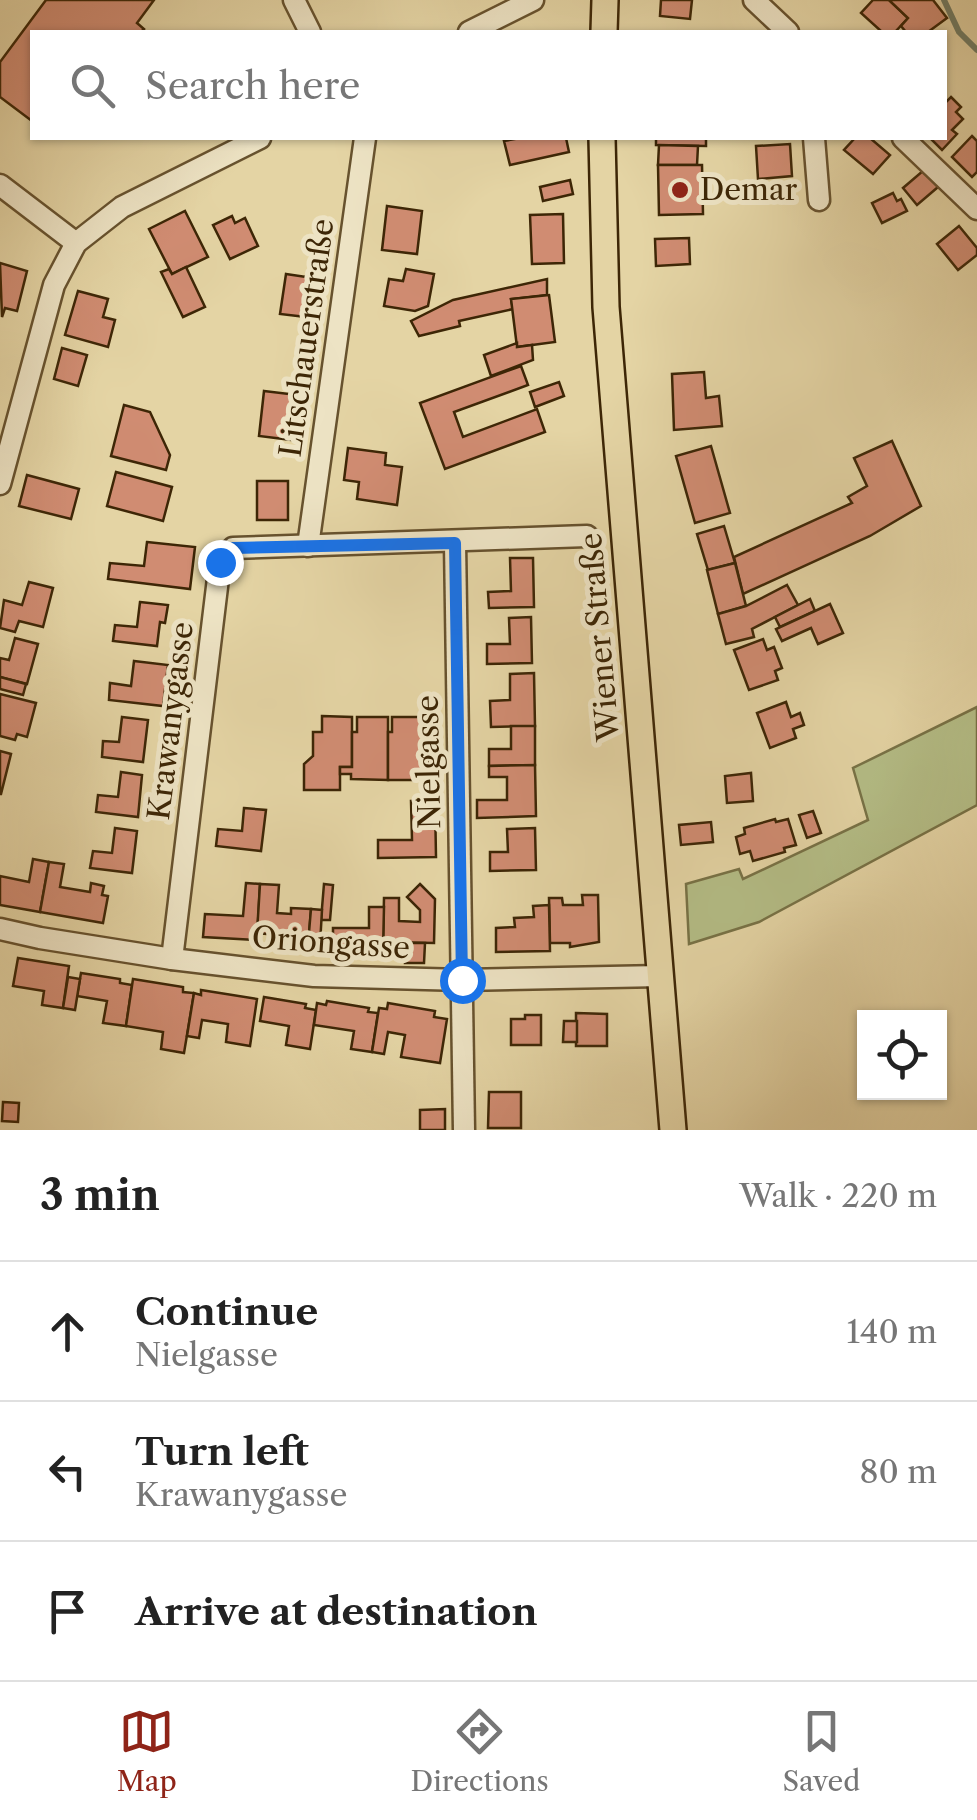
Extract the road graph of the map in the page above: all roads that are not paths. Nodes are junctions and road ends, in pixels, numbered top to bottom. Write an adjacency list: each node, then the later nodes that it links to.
1 (294, 0): 5 (street)
2 (533, 0): 6 (street)
3 (604, 0): 7 (main road)
4 (754, 0): 8 (street)
5 (309, 30)
6 (473, 30)
7 (604, 30)
8 (786, 30)
9 (256, 140): 17 (street)
10 (365, 140): 22 (street, Litschauerstraße)
11 (602, 140): 25 (main road, Wiener Straße)
12 (814, 140): 15 (street)
13 (904, 140): 16 (street)
14 (0, 185): 17 (street)
15 (819, 200)
16 (977, 209)
17 (76, 243): 18 (street)
18 (6, 436): 19 (street)
19 (0, 484)
20 (587, 536): 21 (street, Krawanygasse)
21 (455, 543): 22 (street, Krawanygasse); 26 (street, Nielgasse)
22 (308, 546): 24 (street, Krawanygasse)
23 (0, 929): 24 (street, Oriongasse)
24 (172, 959): 26 (street, Oriongasse)
25 (661, 976): 26 (street, Oriongasse); 28 (main road, Wiener Straße)
26 (462, 980): 27 (street, Nielgasse)
27 (464, 1130)
28 (673, 1130)

